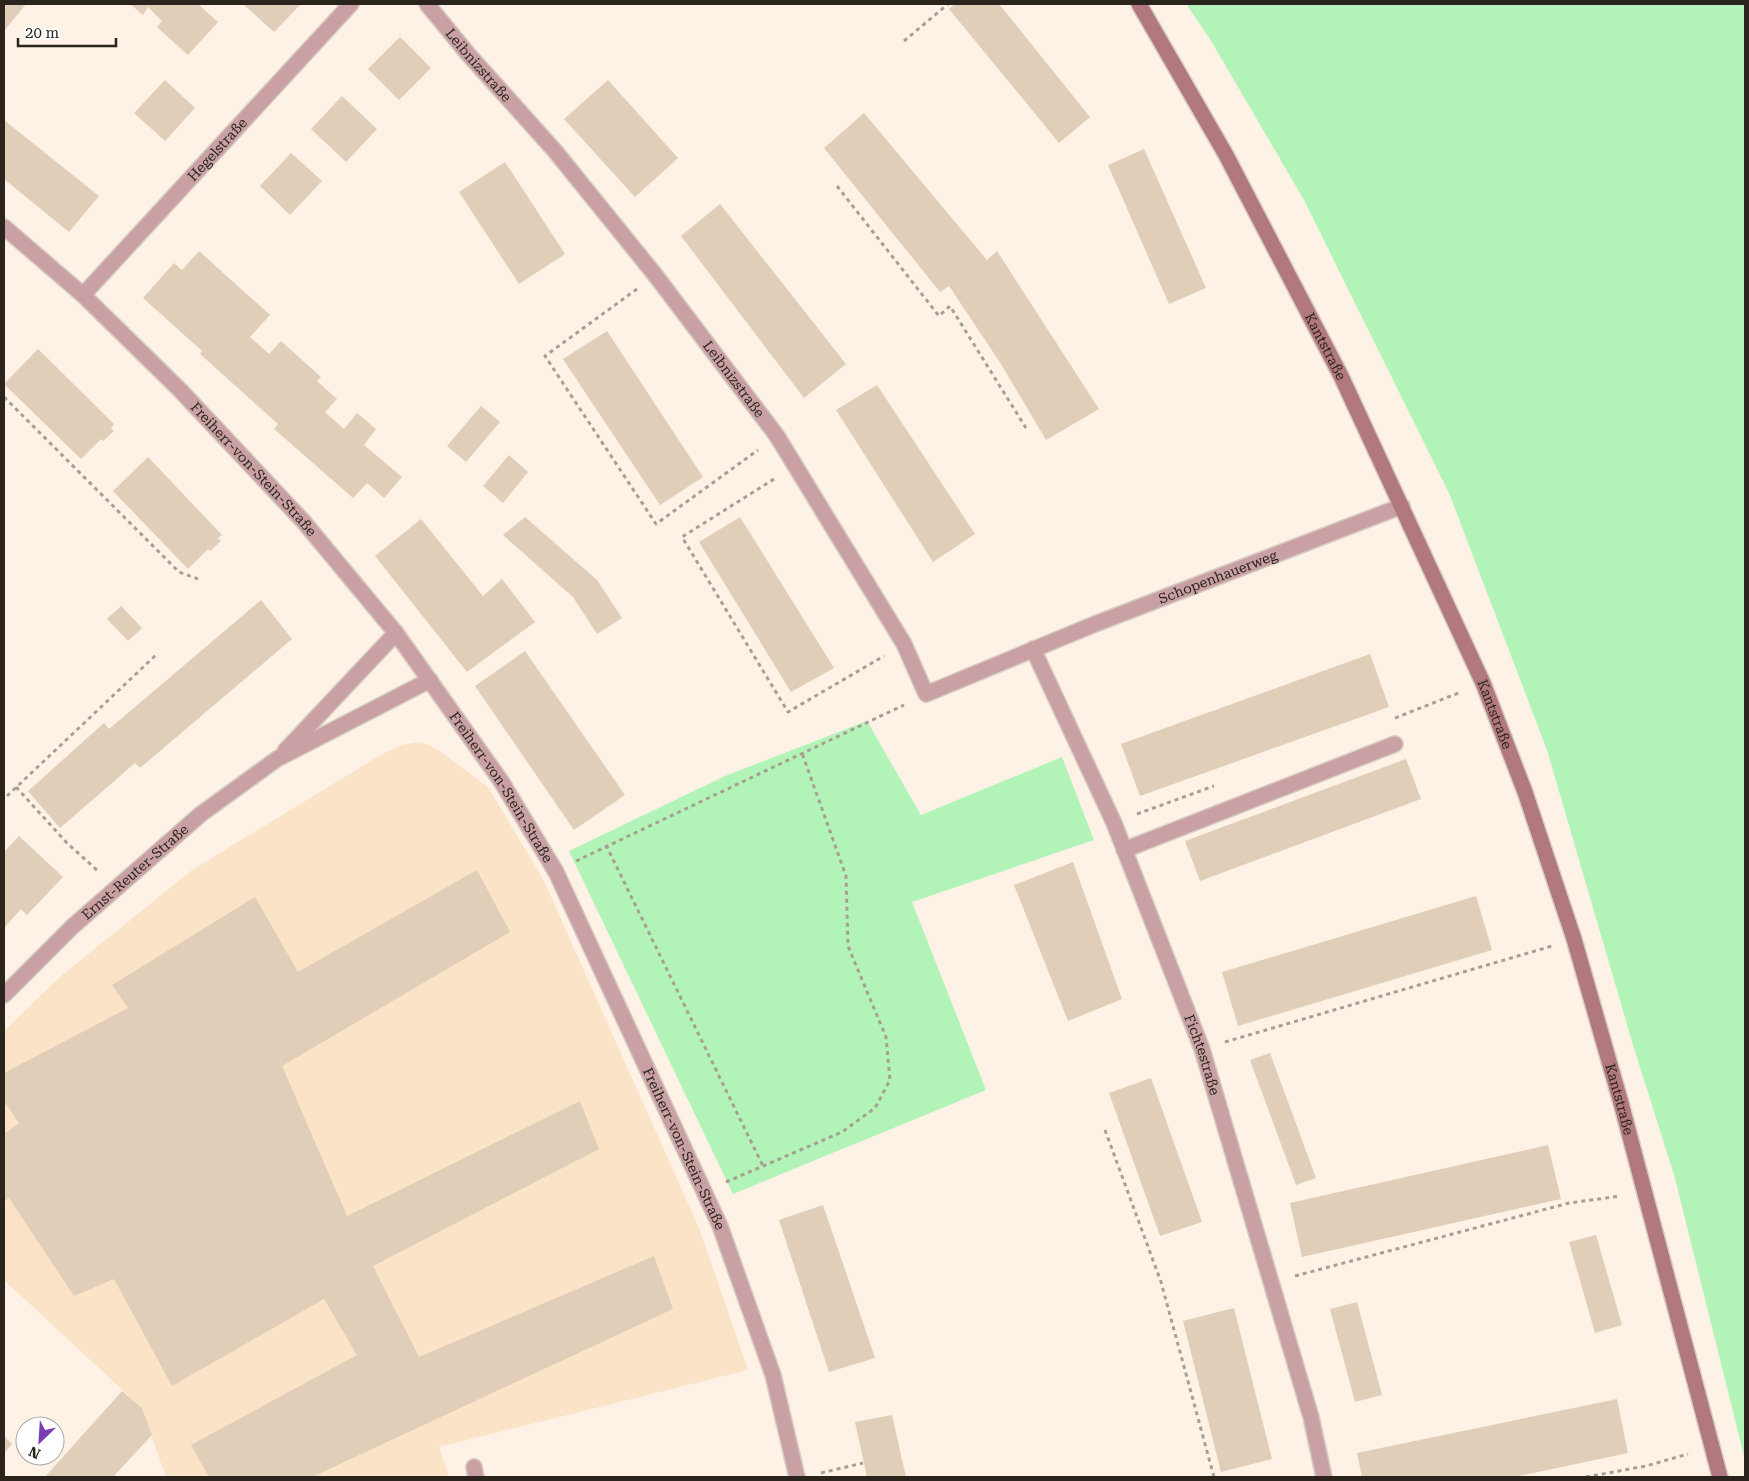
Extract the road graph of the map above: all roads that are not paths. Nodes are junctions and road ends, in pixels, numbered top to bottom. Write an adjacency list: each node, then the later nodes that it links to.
1 (351, 4): 5 (street, Hegelstraße)
2 (427, 4): 8 (street, Leibnizstraße)
3 (1139, 4): 6 (main road, Kantstraße)
4 (4, 226): 5 (street, Freiherr-von-Stein-Straße)
5 (83, 295): 7 (street, Freiherr-von-Stein-Straße)
6 (1402, 506): 8 (street, Schopenhauerweg); 16 (main road, Kantstraße)
7 (396, 633): 9 (street, Freiherr-von-Stein-Straße); 11 (street, Ernst-Reuter-Straße)
8 (1033, 649): 12 (street, Fichtestraße)
9 (430, 680): 11 (street, Ernst-Reuter-Straße); 14 (street, Freiherr-von-Stein-Straße)
10 (1395, 744): 12 (street)
11 (277, 759): 13 (street, Ernst-Reuter-Straße)
12 (1124, 850): 15 (street, Fichtestraße)
13 (4, 995)
14 (805, 1476)
15 (1324, 1477)
16 (1720, 1477)

